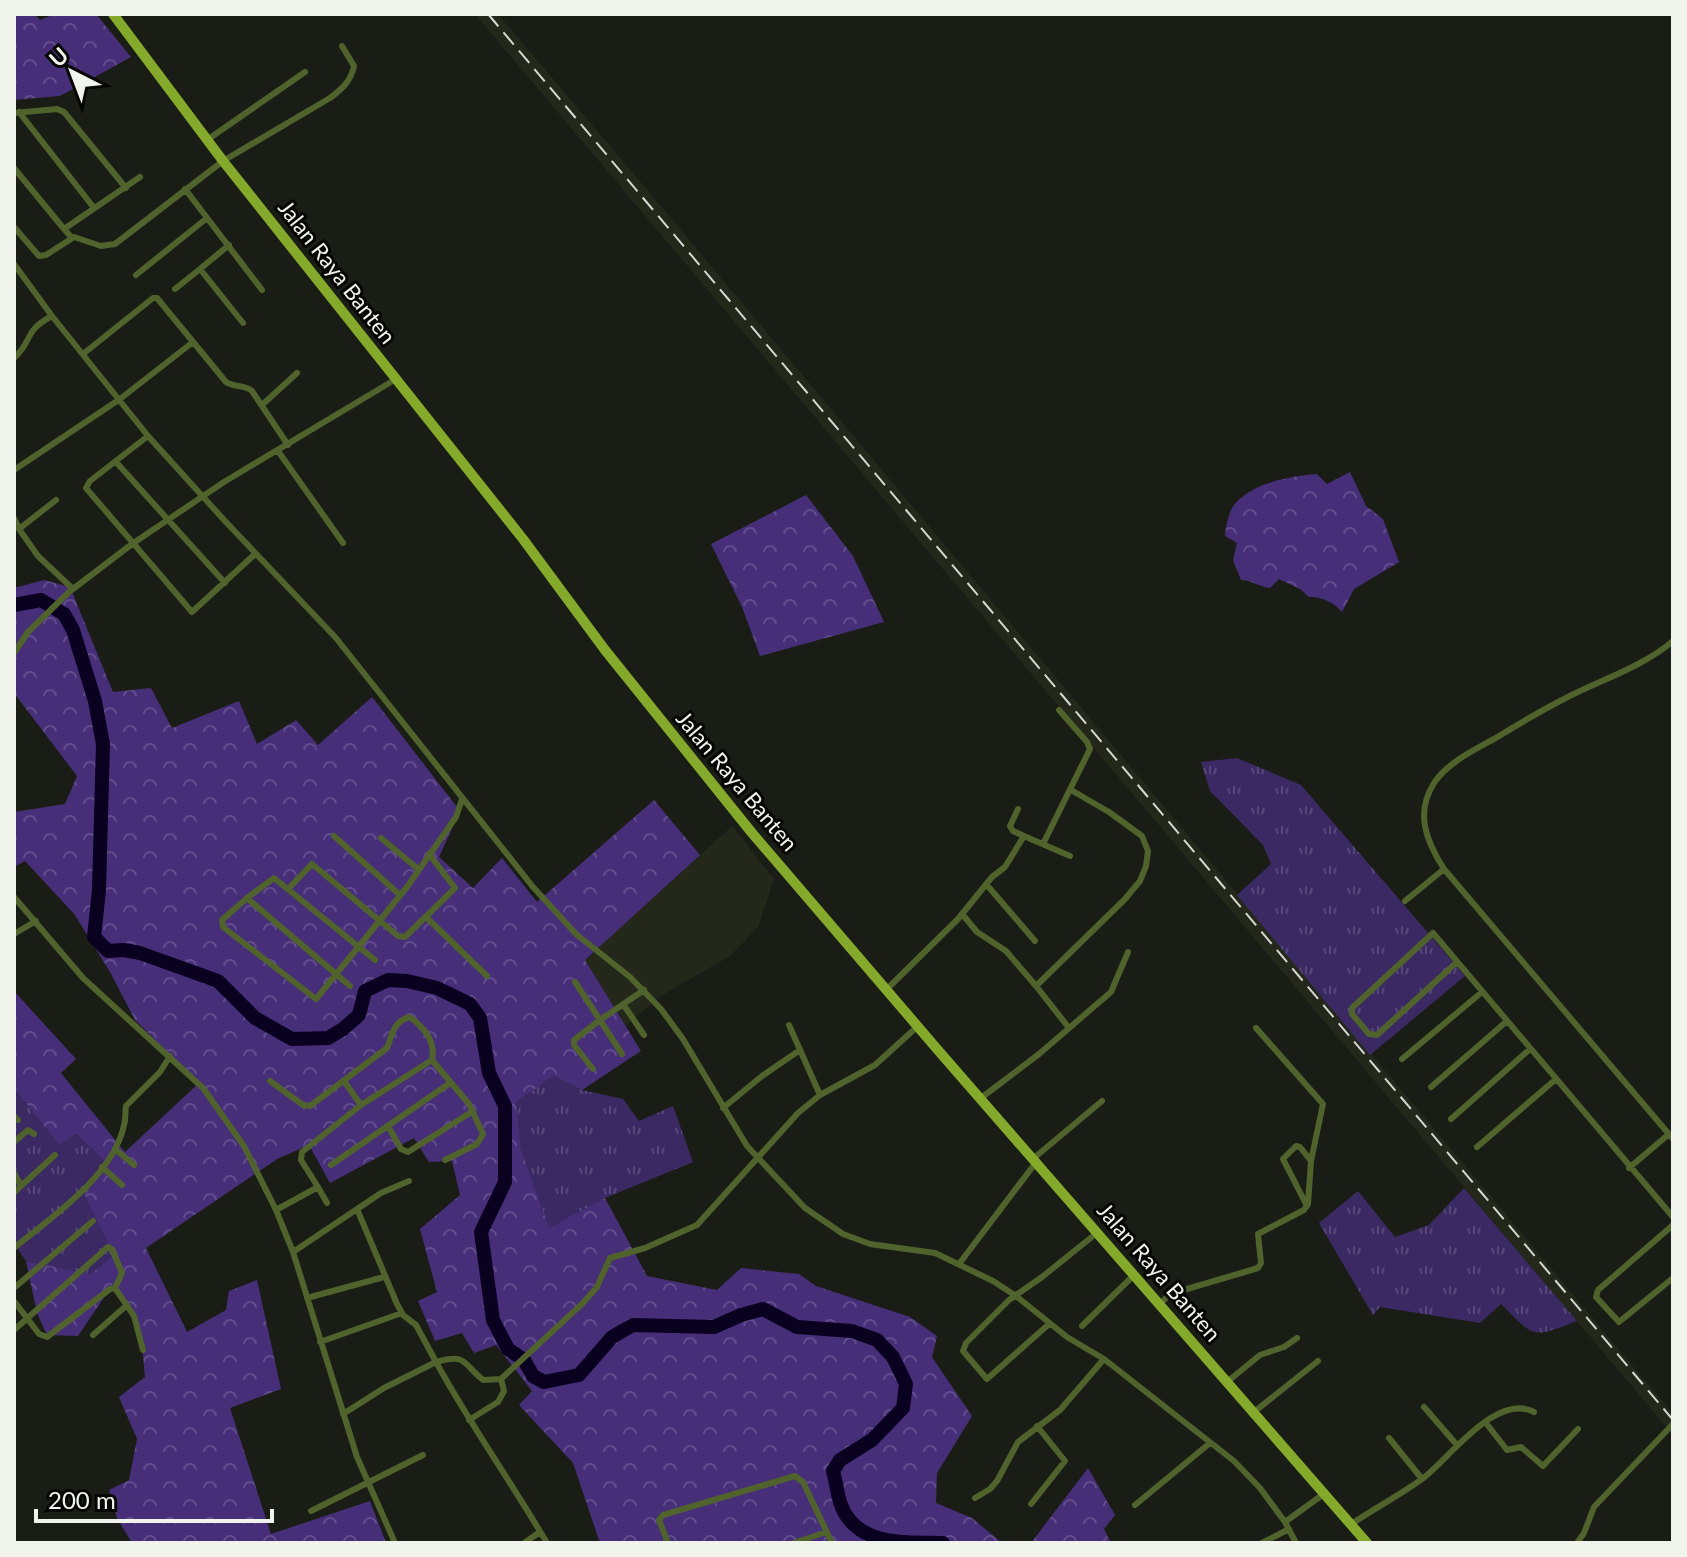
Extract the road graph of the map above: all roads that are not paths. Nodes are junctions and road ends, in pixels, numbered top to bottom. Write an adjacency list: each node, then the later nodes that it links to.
1 (113, 14): 5 (main road, Jalan Raya Banten)
2 (342, 46): 6 (street)
3 (305, 72): 5 (street)
4 (17, 112): 9 (street); 11 (street)
5 (207, 140): 6 (main road, Jalan Raya Banten)
6 (223, 161): 10 (street); 28 (main road, Jalan Raya Banten)
7 (14, 168): 14 (street)
8 (140, 177): 9 (street)
9 (126, 188): 11 (street)
10 (185, 189): 12 (street); 15 (street)
11 (94, 208): 14 (street)
12 (207, 218): 16 (street); 19 (street)
13 (14, 227): 15 (street)
14 (64, 229): 15 (street)
15 (72, 238)
16 (229, 245): 18 (street); 21 (street)
17 (14, 264): 22 (street)
18 (200, 269): 20 (street); 23 (street)
19 (136, 275)
20 (175, 289)
21 (262, 290)
22 (52, 316): 25 (street); 26 (street)
23 (243, 323)
24 (193, 342): 25 (street); 29 (street); 30 (street)
25 (83, 354): 29 (street)
26 (14, 358)
27 (297, 373): 30 (street)
28 (396, 379): 32 (street); 81 (main road, Jalan Raya Banten)
29 (120, 399): 31 (street); 35 (street)
30 (262, 405): 32 (street)
31 (148, 436): 34 (street); 36 (street)
32 (288, 445): 33 (street)
33 (278, 451): 36 (street); 41 (street)
34 (116, 462): 39 (street); 42 (street)
35 (14, 470)
36 (203, 496): 39 (street); 43 (street)
37 (56, 500): 40 (street)
38 (14, 518): 40 (street)
39 (168, 522): 42 (street); 44 (street)
40 (19, 529): 45 (street)
41 (343, 543)
42 (132, 544): 44 (street); 45 (street)
43 (255, 554): 44 (street); 50 (street)
44 (225, 583)
45 (71, 591): 47 (street)
46 (1673, 641): 59 (street)
47 (14, 653)
48 (1059, 710): 49 (street)
49 (1071, 790): 55 (street); 80 (street)
50 (462, 799): 56 (street); 82 (street)
51 (1018, 809): 53 (street)
52 (334, 836): 62 (street)
53 (1024, 836): 55 (street); 60 (street)
54 (381, 838): 58 (street)
55 (1043, 844): 57 (street)
56 (429, 854): 58 (street); 67 (street)
57 (1070, 856)
58 (418, 869): 62 (street)
59 (1444, 869): 65 (street); 113 (street)
60 (986, 884): 66 (street); 71 (street)
61 (289, 888): 64 (street); 68 (street); 72 (street)
62 (400, 895): 68 (street)
63 (14, 897): 69 (street)
64 (247, 898): 76 (street); 76 (street)
65 (1405, 901)
66 (963, 915): 80 (street); 81 (street)
67 (426, 917): 68 (street); 77 (street)
68 (378, 919): 72 (street)
69 (36, 921): 70 (street); 95 (street)
70 (14, 934)
71 (1035, 941)
72 (358, 946): 74 (street); 76 (street)
73 (1128, 952): 89 (street)
74 (375, 960)
75 (1457, 962): 75 (street); 83 (street)
76 (336, 973): 79 (street)
77 (487, 976)
78 (575, 982): 85 (street)
79 (350, 986)
80 (1036, 986): 89 (street)
81 (887, 989): 88 (main road, Jalan Raya Banten)
82 (644, 990): 84 (street); 108 (street)
83 (1482, 992): 86 (street); 96 (street)
84 (623, 1004): 85 (street); 91 (street)
85 (600, 1020): 94 (street); 98 (street)
86 (1507, 1021): 92 (street); 103 (street)
87 (789, 1025): 93 (street)
88 (918, 1026): 104 (street); 105 (main road, Jalan Raya Banten)
89 (1069, 1028): 105 (street)
90 (1256, 1028): 121 (street)
91 (644, 1035)
92 (1530, 1049): 99 (street); 110 (street)
93 (800, 1050): 104 (street); 108 (street)
94 (622, 1054)
95 (170, 1056): 116 (street); 135 (street)
96 (1402, 1059)
97 (432, 1060): 101 (street); 102 (street); 107 (street)
98 (593, 1069)
99 (1556, 1079): 115 (street); 125 (street)
100 (270, 1081): 101 (street)
101 (344, 1081): 107 (street)
102 (450, 1083): 109 (street); 111 (street)
103 (1431, 1087)
104 (820, 1095): 118 (street)
105 (981, 1098): 120 (main road, Jalan Raya Banten)
106 (1102, 1101): 120 (street)
107 (361, 1105): 130 (street)
108 (723, 1108): 118 (street)
109 (473, 1111): 111 (street); 119 (street)
110 (1451, 1119)
111 (388, 1126): 123 (street)
112 (34, 1134): 114 (street)
113 (1671, 1137): 125 (street)
114 (14, 1142)
115 (1477, 1147)
116 (115, 1149): 122 (street); 124 (street)
117 (55, 1155): 129 (street)
118 (758, 1158): 142 (street); 165 (street)
119 (445, 1160)
120 (1036, 1160): 139 (main road, Jalan Raya Banten); 142 (street)
121 (1311, 1161): 133 (street); 133 (street)
122 (134, 1165)
123 (331, 1165)
124 (102, 1167): 128 (street); 140 (street)
125 (1629, 1168): 136 (street)
126 (14, 1173): 129 (street)
127 (409, 1181): 134 (street)
128 (122, 1185)
129 (21, 1186): 131 (street)
130 (318, 1187): 132 (street); 135 (street)
131 (14, 1193)
132 (327, 1203)
133 (1307, 1206): 151 (street)
134 (357, 1209): 141 (street); 144 (street)
135 (276, 1210): 141 (street)
136 (1673, 1217)
137 (93, 1221): 146 (street)
138 (1673, 1225): 145 (street)
139 (1098, 1232): 143 (main road, Jalan Raya Banten); 148 (street)
140 (14, 1248)
141 (293, 1252): 149 (street)
142 (959, 1264): 148 (street)
143 (1134, 1275): 151 (main road, Jalan Raya Banten); 156 (street)
144 (384, 1277): 149 (street); 153 (street)
145 (1673, 1278)
146 (14, 1288)
147 (115, 1288): 152 (street); 154 (street); 154 (street)
148 (1016, 1296): 155 (street); 155 (street)
149 (307, 1298): 160 (street)
150 (14, 1301): 154 (street)
151 (1160, 1304): 166 (main road, Jalan Raya Banten)
152 (127, 1305): 158 (street); 161 (street)
153 (402, 1313): 160 (street); 164 (street)
154 (26, 1319): 157 (street)
155 (1049, 1324): 162 (street)
156 (1082, 1326)
157 (14, 1330)
158 (93, 1335)
159 (1297, 1338): 166 (street)
160 (320, 1342): 170 (street)
161 (143, 1350)
162 (1104, 1359): 174 (street); 177 (street)
163 (1318, 1361): 168 (street)
164 (436, 1362): 165 (street); 170 (street); 171 (street)
165 (503, 1377): 171 (street)
166 (1227, 1382): 168 (main road, Jalan Raya Banten)
167 (1424, 1407): 178 (street)
168 (1254, 1412): 182 (main road, Jalan Raya Banten)
169 (1534, 1412): 172 (street)
170 (343, 1414): 181 (street)
171 (469, 1420): 190 (street)
172 (1486, 1423): 175 (street); 178 (street)
173 (1673, 1424): 201 (street)
174 (1037, 1426): 183 (street); 184 (street)
175 (1578, 1429)
176 (1389, 1438): 180 (street)
177 (1210, 1443): 185 (street); 187 (street)
178 (1457, 1445): 180 (street)
179 (423, 1455): 181 (street)
180 (1422, 1479): 188 (street)
181 (368, 1481): 186 (street); 192 (street)
182 (1325, 1493): 187 (street); 188 (main road, Jalan Raya Banten)
183 (975, 1498)
184 (1031, 1504)
185 (1135, 1505)
186 (311, 1511)
187 (1285, 1522): 189 (street)
188 (1353, 1523): 200 (main road, Jalan Raya Banten)
189 (1289, 1529): 198 (street); 199 (street)
190 (540, 1532): 193 (street); 194 (street)
191 (826, 1532): 195 (street); 196 (street); 197 (street)
192 (395, 1543)
193 (524, 1543)
194 (547, 1543)
195 (668, 1543)
196 (794, 1543)
197 (832, 1543)
198 (1262, 1543)
199 (1296, 1543)
200 (1367, 1543)
201 (1577, 1543)

